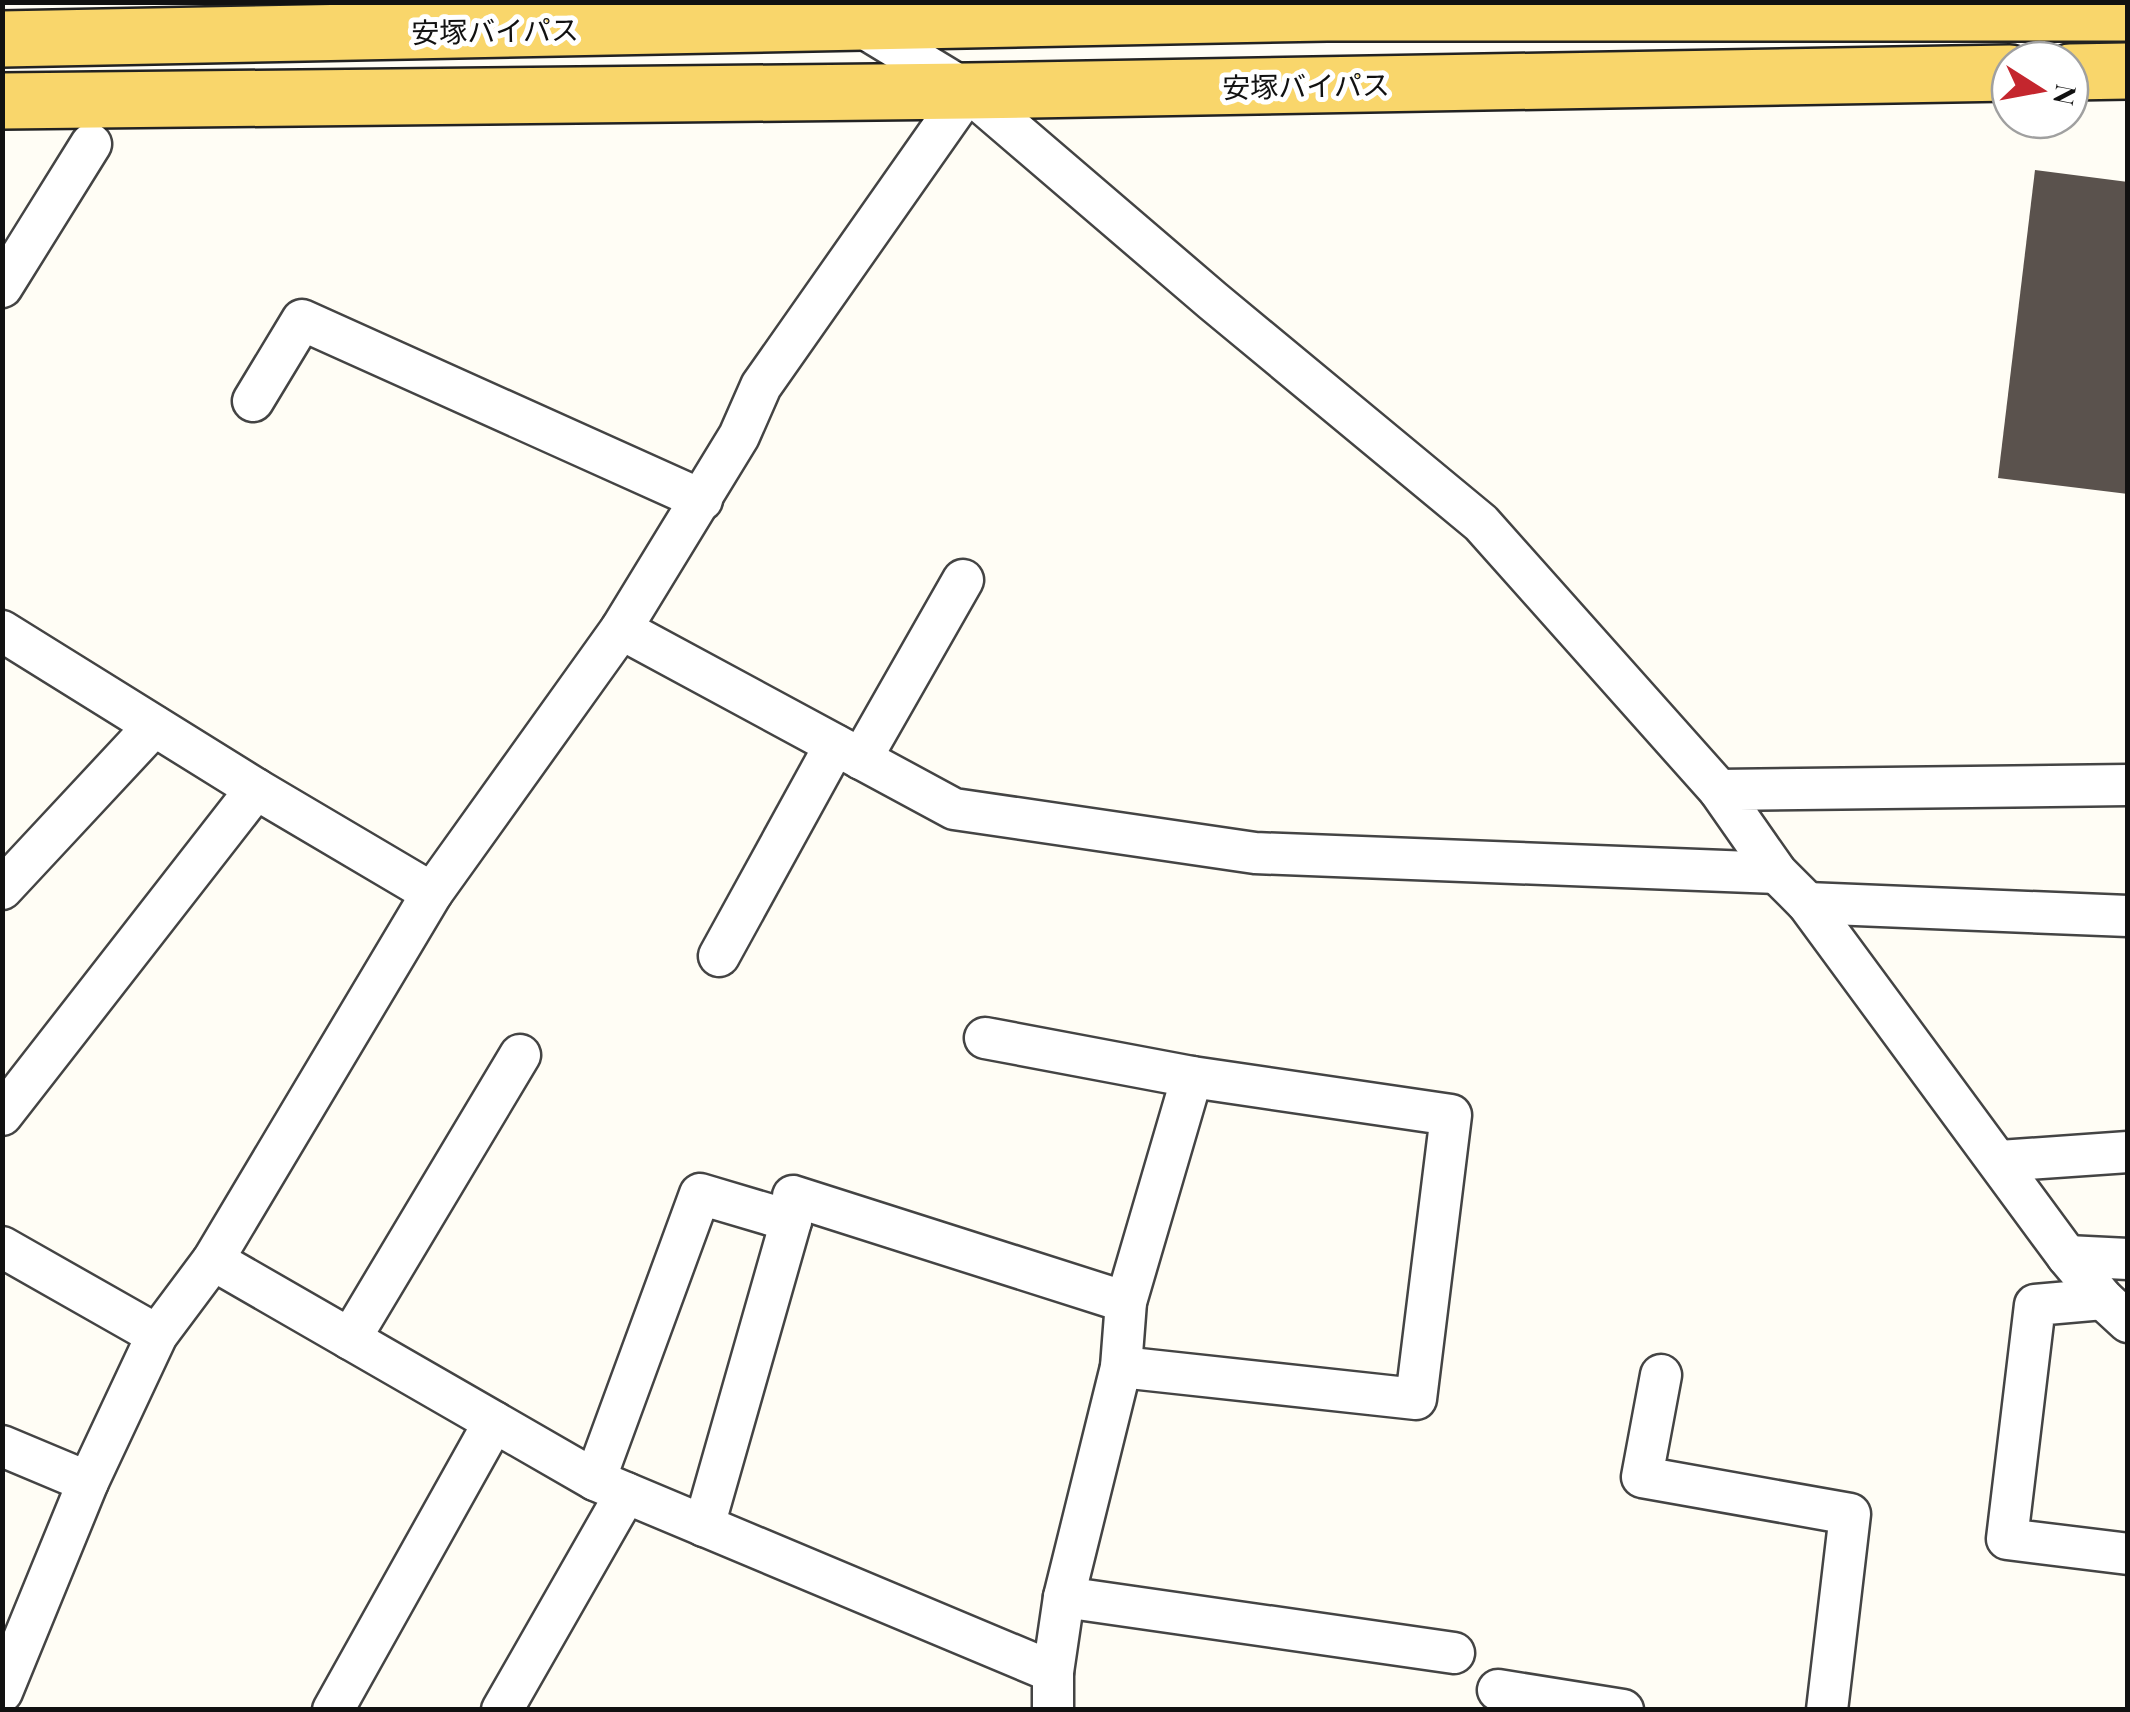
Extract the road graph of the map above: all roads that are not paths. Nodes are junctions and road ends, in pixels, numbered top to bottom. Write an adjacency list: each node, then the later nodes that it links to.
1 (846, 13): 2 (main road, 安塚バイパス); 3 (main road, 安塚バイパス); 7 (street)
2 (2128, 13)
3 (2, 39)
4 (2128, 70): 5 (main road)
5 (2090, 71)
6 (1990, 72): 7 (main road, 安塚バイパス)
7 (968, 90): 8 (main road, 安塚バイパス); 12 (street); 20 (street)
8 (2, 102)
9 (91, 144): 10 (street)
10 (2, 288)
11 (253, 401): 12 (street)
12 (702, 500): 14 (street)
13 (963, 580): 17 (street)
14 (621, 629): 17 (street); 23 (street)
15 (2, 631): 16 (street)
16 (154, 726): 19 (street); 22 (street)
17 (848, 752): 21 (street); 26 (street)
18 (2128, 784): 20 (street)
19 (256, 789): 23 (street); 30 (street)
20 (1719, 790): 21 (street)
21 (1776, 873): 24 (street)
22 (2, 888)
23 (432, 893): 37 (street)
24 (1807, 903): 25 (street); 32 (street)
25 (2128, 916)
26 (719, 956)
27 (985, 1038): 29 (street)
28 (520, 1055): 41 (street)
29 (1192, 1077): 38 (street); 42 (street)
30 (2, 1115)
31 (2128, 1152): 32 (street)
32 (2000, 1162): 35 (street)
33 (790, 1221): 38 (street); 47 (street); 48 (street)
34 (2, 1247): 40 (street)
35 (2067, 1256): 36 (street); 39 (street)
36 (2128, 1259)
37 (212, 1260): 40 (street); 41 (street)
38 (1126, 1302): 42 (street)
39 (2115, 1310): 49 (street)
40 (157, 1335): 46 (street)
41 (350, 1339): 44 (street)
42 (1121, 1367): 50 (street)
43 (1661, 1376): 58 (street)
44 (494, 1422): 47 (street); 55 (street)
45 (2, 1446): 46 (street)
46 (88, 1482): 54 (street)
47 (610, 1486): 48 (street); 56 (street)
48 (704, 1526): 53 (street)
49 (2128, 1554)
50 (1064, 1597): 51 (street); 53 (street)
51 (1454, 1654)
52 (1498, 1690): 57 (street)
53 (1053, 1691)
54 (2, 1692)
55 (332, 1710)
56 (502, 1710)
57 (1623, 1710)
58 (1827, 1710)

